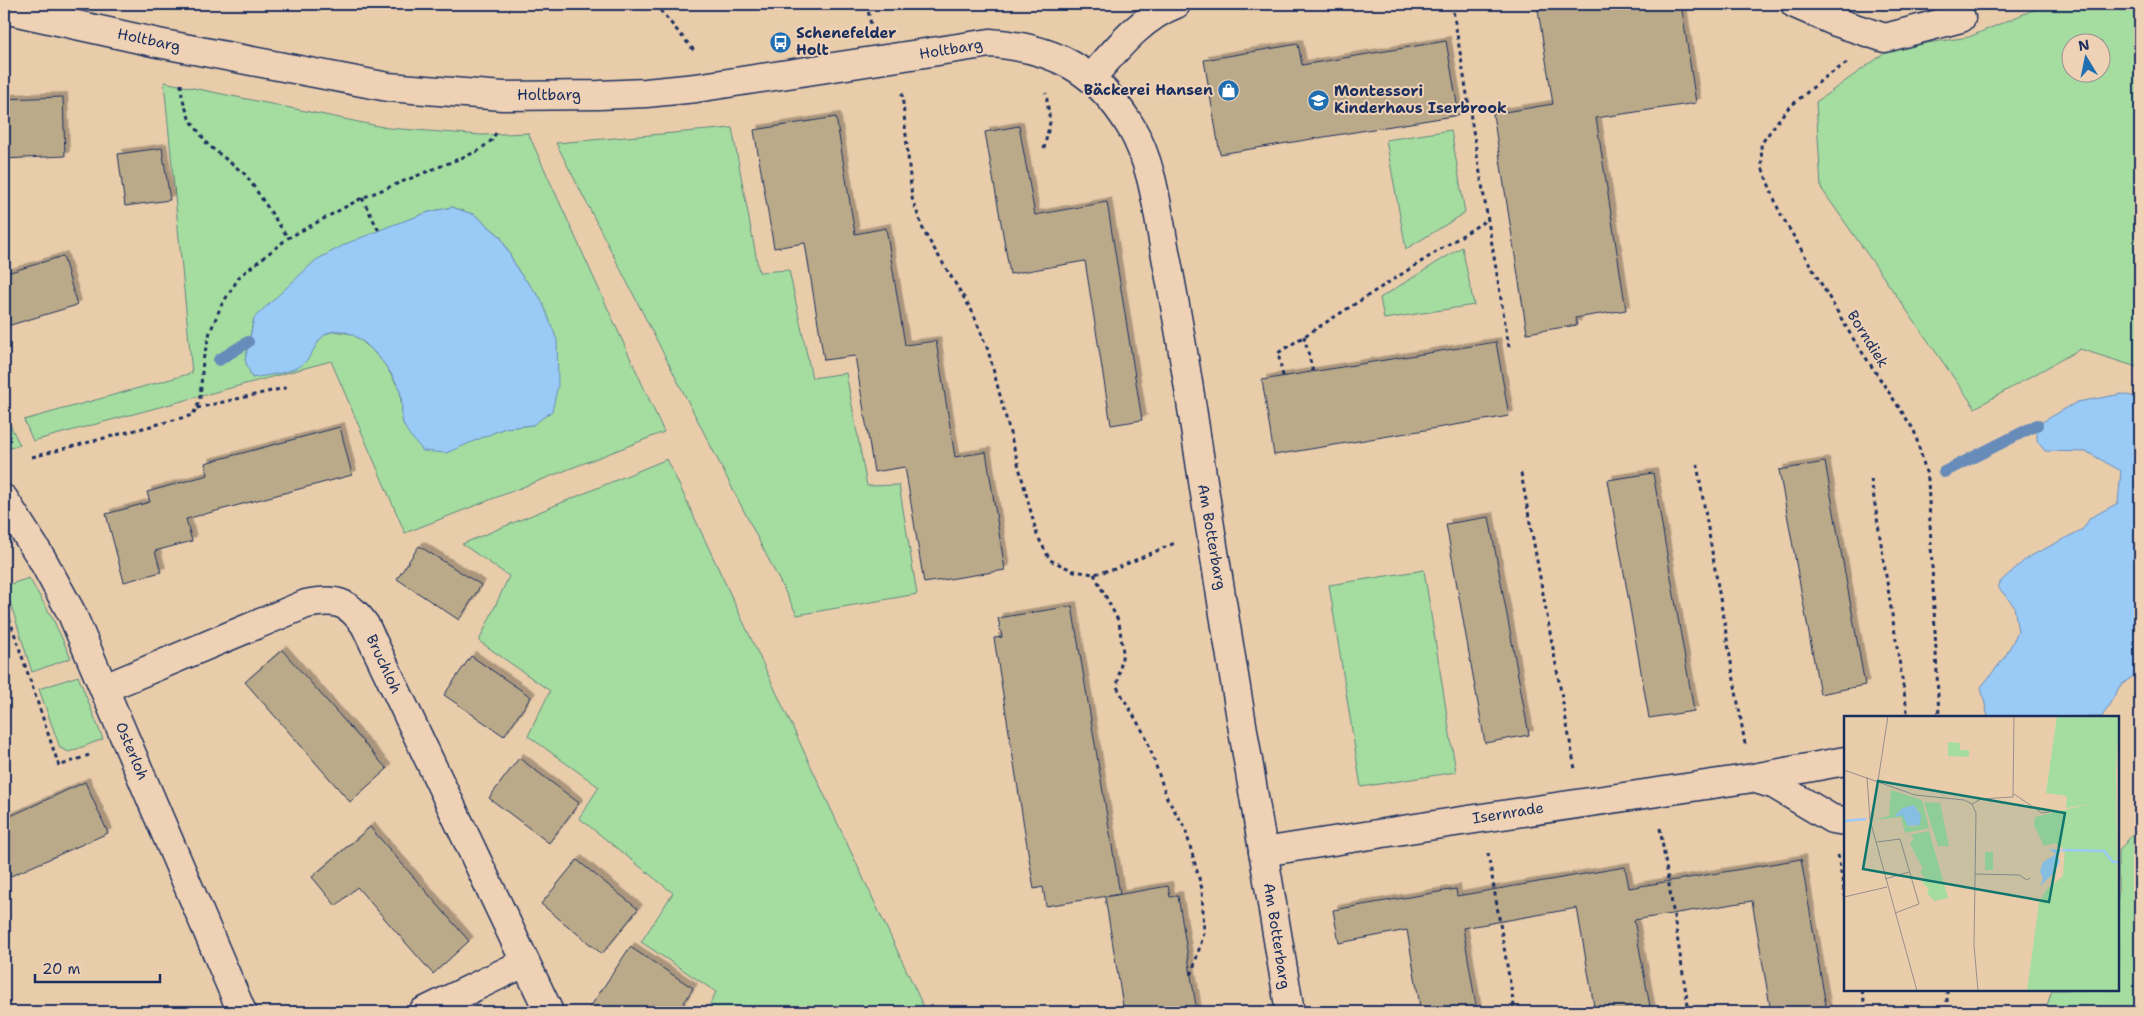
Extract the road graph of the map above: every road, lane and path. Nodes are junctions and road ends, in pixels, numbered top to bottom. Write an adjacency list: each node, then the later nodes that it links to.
1 (655, 4): 11 (path)
2 (867, 4): 8 (path)
3 (1176, 4): 14 (street)
4 (1452, 4): 18 (path)
5 (1795, 4): 9 (street)
6 (4, 9): 12 (street, Holtbarg)
7 (1961, 18): 9 (street)
8 (871, 26)
9 (1885, 38): 37 (path, Borndiek)
10 (1035, 49): 12 (street, Holtbarg); 14 (street, Holtbarg); 16 (path)
11 (698, 55)
12 (898, 58): 33 (path)
13 (181, 76): 20 (path)
14 (1091, 78): 47 (street, Am Botterbarg)
15 (501, 125): 17 (path)
16 (1044, 149)
17 (362, 198): 19 (path); 20 (path)
18 (1488, 219): 21 (path); 22 (path)
19 (379, 231)
20 (288, 238): 26 (path)
21 (1304, 336): 23 (path); 24 (path)
22 (1509, 347)
23 (1312, 372)
24 (1283, 376)
25 (290, 387): 26 (path)
26 (196, 408): 27 (path)
27 (32, 457)
28 (1697, 464): 38 (path)
29 (1521, 473): 41 (path)
30 (1871, 480): 36 (path)
31 (4, 499): 35 (street, Osterloh)
32 (1181, 541): 33 (path)
33 (1094, 574): 50 (path)
34 (4, 603): 39 (path)
35 (105, 688): 49 (street, Bruchloh); 53 (street, Osterloh)
36 (1903, 716)
37 (1939, 716)
38 (1745, 745)
39 (96, 753)
40 (1844, 761): 42 (street, Isernrade)
41 (1576, 772)
42 (1753, 778): 44 (street, Isernrade); 47 (street, Isernrade)
43 (1658, 819): 58 (path)
44 (1844, 820)
45 (1487, 847): 57 (path)
46 (1837, 850): 48 (path)
47 (1263, 852): 56 (street, Am Botterbarg)
48 (1844, 890)
49 (524, 963): 54 (street); 55 (street, Bruchloh)
50 (1191, 976)
51 (1862, 991): 59 (path)
52 (1947, 991): 60 (path)
53 (242, 1012)
54 (423, 1012)
55 (548, 1012)
56 (1290, 1012)
57 (1515, 1012)
58 (1689, 1012)
59 (1866, 1012)
60 (1947, 1012)

